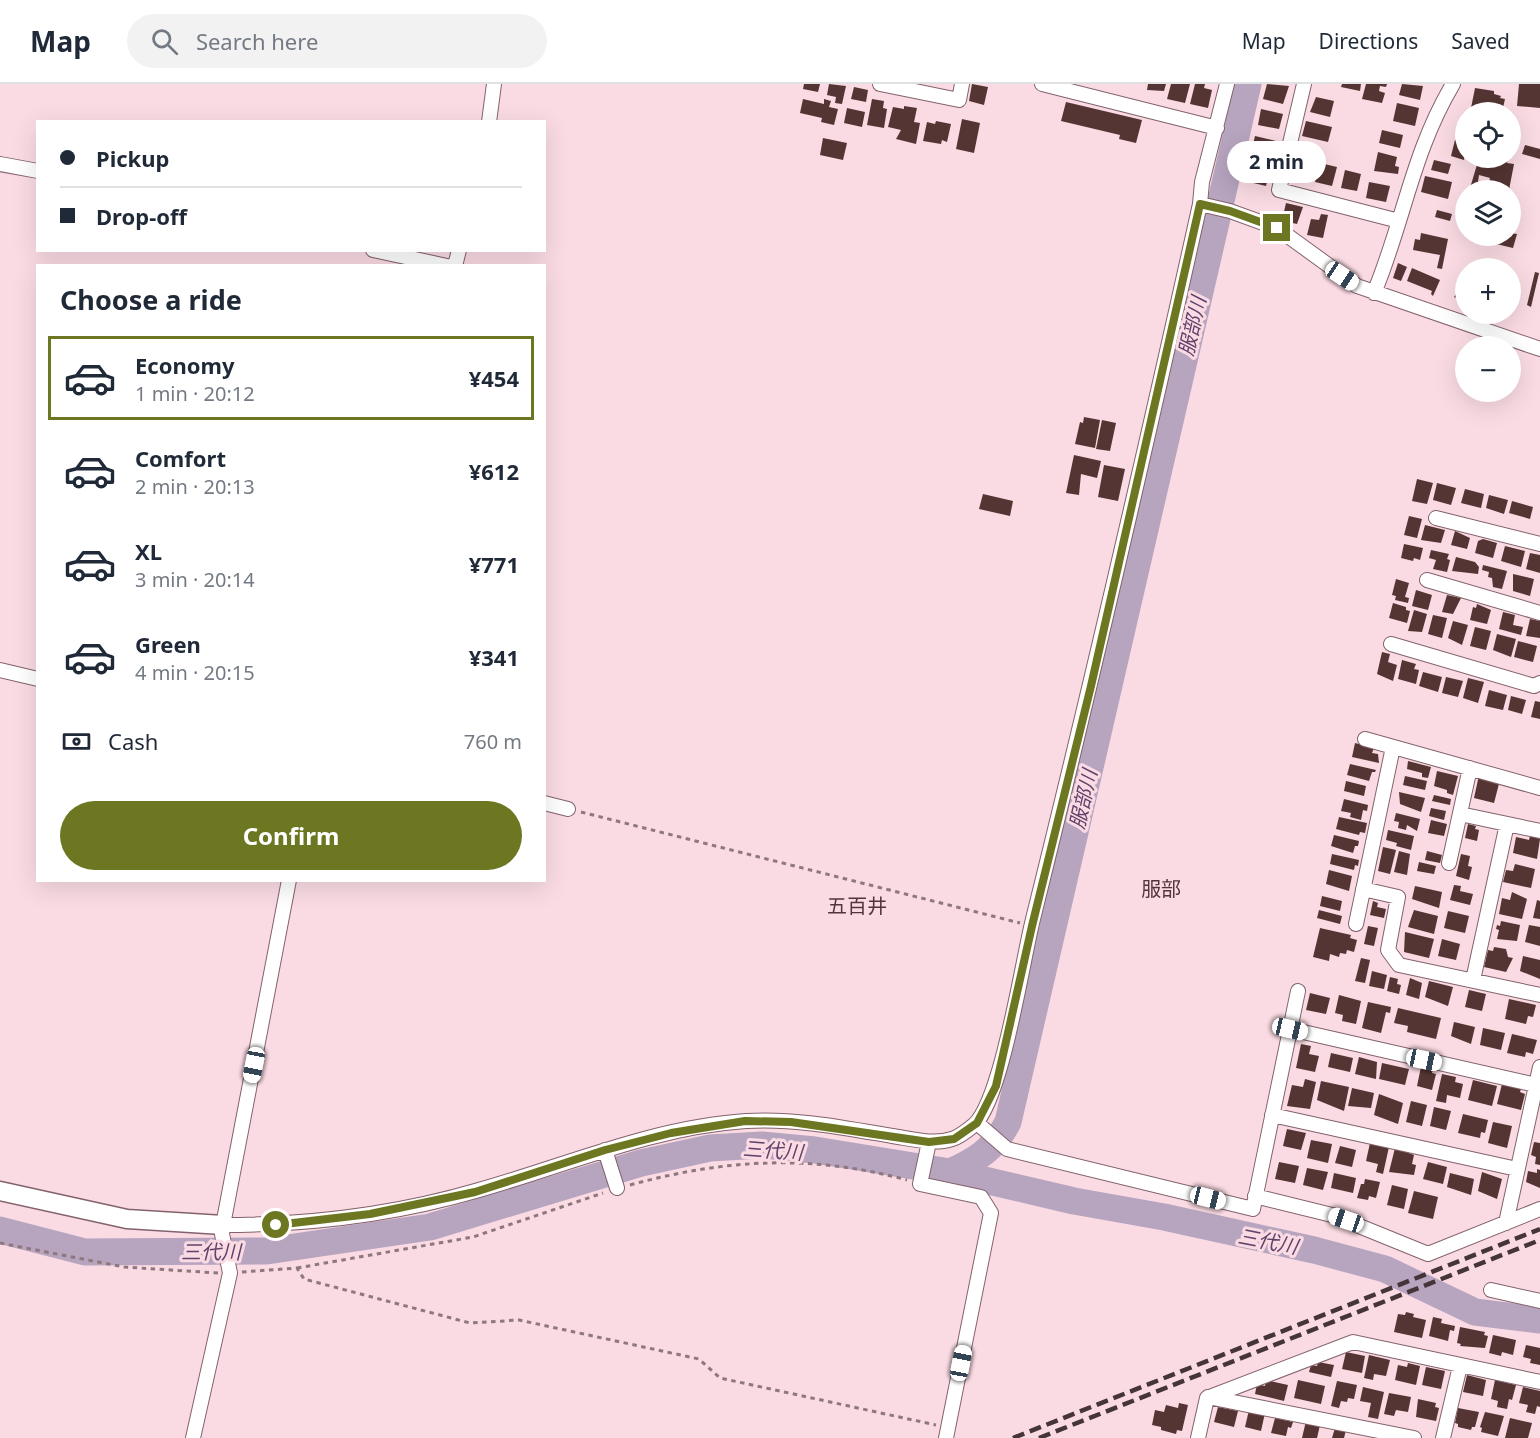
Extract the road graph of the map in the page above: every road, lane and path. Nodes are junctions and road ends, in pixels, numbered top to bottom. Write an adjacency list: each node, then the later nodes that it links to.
1 (494, 84): 10 (street)
2 (880, 84): 8 (street)
3 (962, 84): 8 (street)
4 (1042, 84): 9 (street)
5 (1227, 84): 11 (street)
6 (1304, 84): 15 (street)
7 (1453, 84): 15 (street)
8 (904, 86)
9 (1081, 89): 11 (street)
10 (489, 120)
11 (1217, 128): 14 (street)
12 (0, 164): 13 (street)
13 (36, 171)
14 (1200, 204): 18 (street); 41 (street)
15 (1399, 221): 18 (street)
16 (382, 252): 17 (street)
17 (438, 264)
18 (1374, 293): 19 (street)
19 (1540, 349)
20 (1436, 518): 21 (street)
21 (1540, 544)
22 (1427, 580): 23 (street)
23 (1540, 613)
24 (1391, 644): 27 (street)
25 (0, 670): 26 (street)
26 (36, 679)
27 (1540, 683)
28 (1365, 739): 29 (street)
29 (1393, 747): 30 (street); 39 (street)
30 (1470, 768): 31 (street); 34 (street)
31 (1540, 788)
32 (546, 804): 33 (street)
33 (568, 809): 41 (path)
34 (1460, 814): 35 (street); 37 (street)
35 (1507, 824): 36 (street); 42 (street)
36 (1540, 831)
37 (1449, 864)
38 (289, 882): 59 (street)
39 (1363, 889): 40 (street); 42 (street)
40 (1356, 924)
41 (1032, 926): 49 (street)
42 (1473, 980): 44 (street)
43 (1298, 991): 45 (street)
44 (1540, 995)
45 (1290, 1029): 47 (street); 48 (street)
46 (1540, 1067): 47 (street)
47 (1536, 1085): 52 (street)
48 (1272, 1115): 52 (street); 56 (street)
49 (980, 1126): 50 (street); 56 (street)
50 (928, 1144): 51 (street); 53 (street)
51 (605, 1152): 54 (street); 59 (street)
52 (1517, 1169): 58 (street)
53 (921, 1181): 54 (path); 68 (street)
54 (616, 1187): 61 (path)
55 (0, 1191): 59 (street)
56 (1255, 1196): 58 (street)
57 (1540, 1209): 58 (street)
58 (1506, 1222)
59 (223, 1230): 62 (street)
60 (0, 1243): 62 (path)
61 (297, 1268): 62 (path); 68 (path)
62 (229, 1270): 69 (street)
63 (1491, 1290): 64 (street)
64 (1540, 1301)
65 (1460, 1366): 66 (street); 67 (street); 72 (street)
66 (1540, 1383)
67 (1208, 1397): 70 (street); 71 (street)
68 (947, 1433)
69 (193, 1438)
70 (1198, 1438)
71 (1414, 1438)
72 (1443, 1438)

